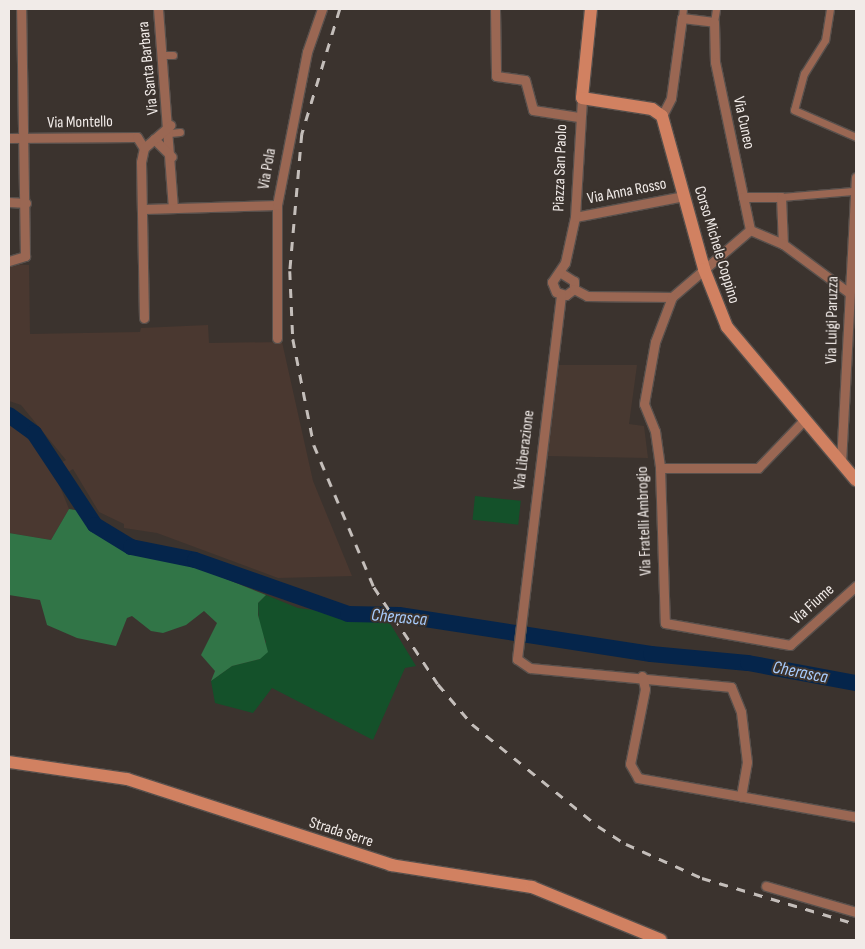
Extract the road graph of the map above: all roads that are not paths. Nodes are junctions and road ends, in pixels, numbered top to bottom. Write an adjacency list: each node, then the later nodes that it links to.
1 (22, 9): 18 (street)
2 (158, 9): 11 (street, Via Santa Barbara)
3 (322, 9): 29 (street, Via Pola)
4 (495, 9): 14 (street)
5 (591, 9): 12 (main road)
6 (716, 9): 9 (street, Via Cuneo)
7 (830, 9): 16 (street)
8 (682, 13): 9 (street); 13 (street)
9 (714, 22): 26 (street, Via Cuneo)
10 (173, 54): 11 (street)
11 (162, 55): 15 (street, Via Santa Barbara)
12 (582, 98): 13 (main road); 14 (street, Piazza San Paolo)
13 (662, 116): 24 (main road, Corso Michele Coppino)
14 (578, 118): 32 (street, Piazza San Paolo)
15 (173, 130): 19 (street, Via Santa Barbara); 21 (street, Via Santa Barbara)
16 (856, 137)
17 (9, 138): 18 (street, Via Montello)
18 (25, 138): 20 (street, Via Montello); 28 (street)
19 (154, 139): 20 (street, Via Santa Barbara); 21 (street, Via Santa Barbara)
20 (144, 148): 31 (street)
21 (172, 158): 30 (street, Via Santa Barbara)
22 (856, 177): 23 (street, Via Luigi Paruzza)
23 (853, 190): 25 (street); 34 (street, Via Luigi Paruzza)
24 (684, 196): 32 (street, Via Anna Rosso); 38 (main road, Corso Michele Coppino)
25 (781, 196): 26 (street); 36 (street)
26 (743, 197): 33 (street, Via Cuneo)
27 (9, 202): 28 (street)
28 (26, 203): 37 (street)
29 (277, 205): 30 (street); 47 (street, Via Pola)
30 (173, 207): 31 (street)
31 (144, 209): 46 (street)
32 (575, 217): 35 (street, Piazza San Paolo)
33 (750, 230): 36 (street); 38 (street)
34 (854, 232): 42 (street, Via Luigi Paruzza)
35 (571, 240): 39 (street, Piazza San Paolo); 40 (street, Piazza San Paolo)
36 (783, 244): 42 (street)
37 (9, 262)
38 (704, 269): 44 (street); 48 (main road, Corso Michele Coppino)
39 (561, 273): 40 (street); 43 (street, Piazza San Paolo)
40 (571, 275): 41 (street, Piazza San Paolo)
41 (577, 291): 43 (street); 44 (street)
42 (848, 292): 45 (street, Via Luigi Paruzza)
43 (561, 295): 54 (street, Via Liberazione)
44 (672, 297): 50 (street, Via Fratelli Ambrogio)
45 (852, 313): 49 (street, Via Luigi Paruzza)
46 (144, 318)
47 (277, 338)
48 (803, 421): 49 (main road, Corso Michele Coppino); 50 (street)
49 (841, 463): 51 (main road, Corso Michele Coppino)
50 (660, 468): 53 (street, Via Fratelli Ambrogio)
51 (856, 480)
52 (856, 586): 53 (street, Via Fiume)
53 (790, 645)
54 (642, 676): 56 (street); 56 (street)
55 (9, 762): 60 (main road, Strada Serre)
56 (741, 796): 57 (street)
57 (856, 817)
58 (766, 886): 59 (street)
59 (856, 912)
60 (661, 940)

